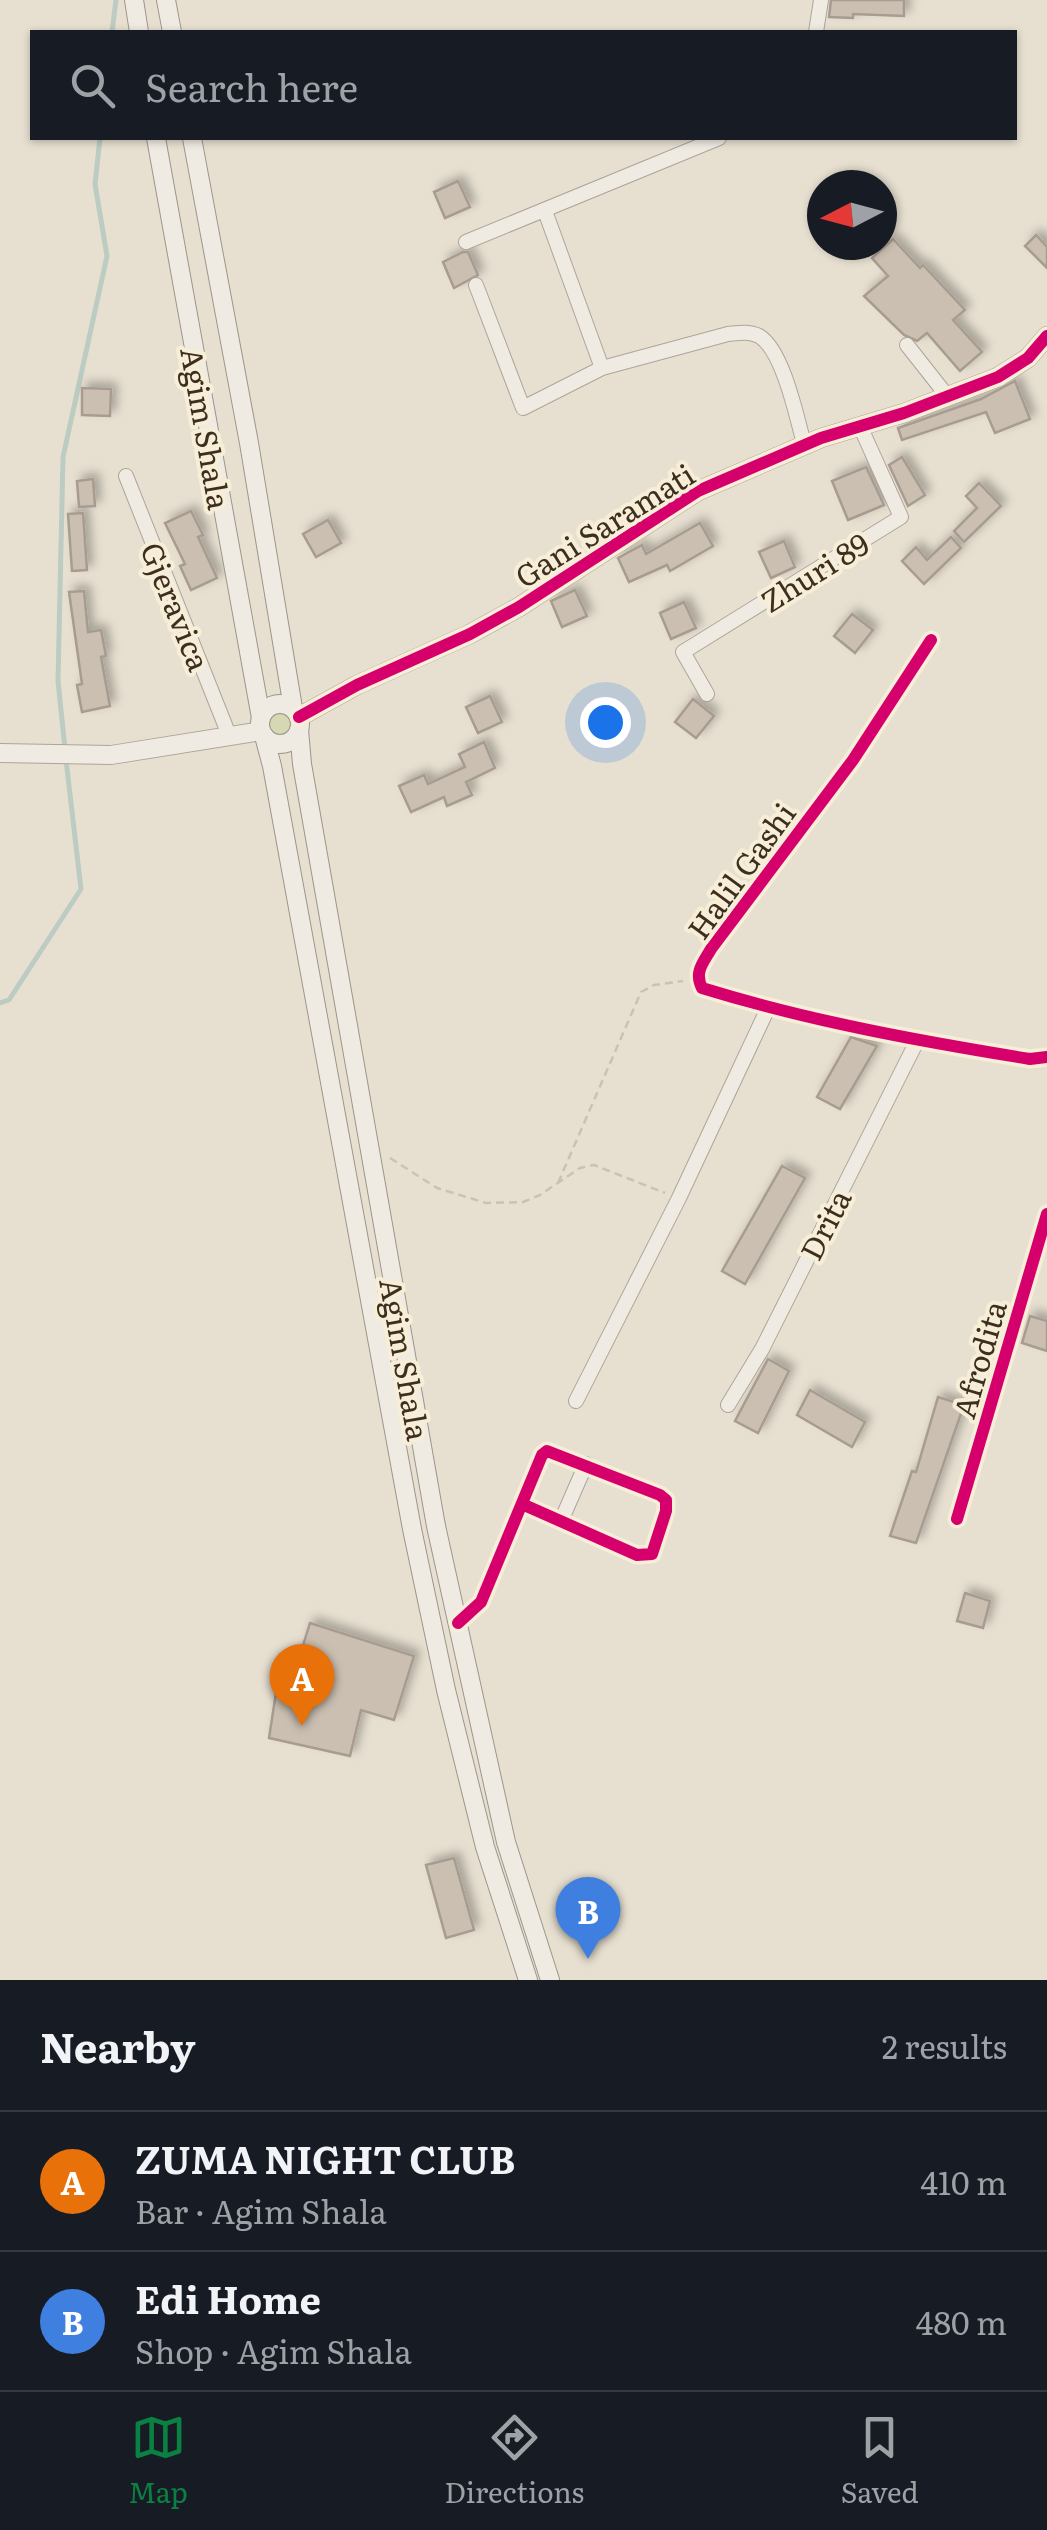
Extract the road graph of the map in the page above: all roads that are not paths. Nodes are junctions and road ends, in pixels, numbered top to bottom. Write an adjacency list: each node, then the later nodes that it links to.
1 (134, 0): 4 (main road)
2 (166, 0): 5 (main road)
3 (821, 0): 6 (street)
4 (139, 30)
5 (172, 30)
6 (816, 30)
7 (156, 140): 23 (main road, Agim Shala)
8 (192, 140): 22 (main road, Agim Shala)
9 (714, 140): 10 (street)
10 (545, 210): 11 (street); 15 (street)
11 (466, 242)
12 (476, 285): 15 (street)
13 (1047, 336): 16 (main road, Gani Saramati)
14 (907, 345): 16 (street)
15 (602, 368): 18 (street)
16 (948, 397): 17 (main road, Gani Saramati)
17 (860, 426): 18 (main road, Gani Saramati); 21 (street, Zhuri 89)
18 (804, 444): 22 (main road, Gani Saramati)
19 (126, 476): 24 (street, Gjeravica)
20 (930, 640): 26 (street, Halil Gashi)
21 (707, 694)
22 (297, 719): 23 (main road); 23 (main road); 36 (main road, Agim Shala)
23 (262, 728): 24 (main road); 37 (main road, Agim Shala)
24 (229, 736): 25 (main road)
25 (0, 753)
26 (768, 1008): 27 (street, Halil Gashi); 30 (street)
27 (917, 1041): 28 (street, Halil Gashi); 31 (street, Drita)
28 (1047, 1057)
29 (1047, 1214): 34 (street, Afrodita)
30 (576, 1400)
31 (728, 1405)
32 (586, 1464): 33 (street); 35 (street); 35 (street)
33 (522, 1504): 35 (street); 36 (street)
34 (958, 1519)
35 (561, 1521)
36 (458, 1623): 38 (main road, Agim Shala)
37 (528, 1980)
38 (550, 1980)

